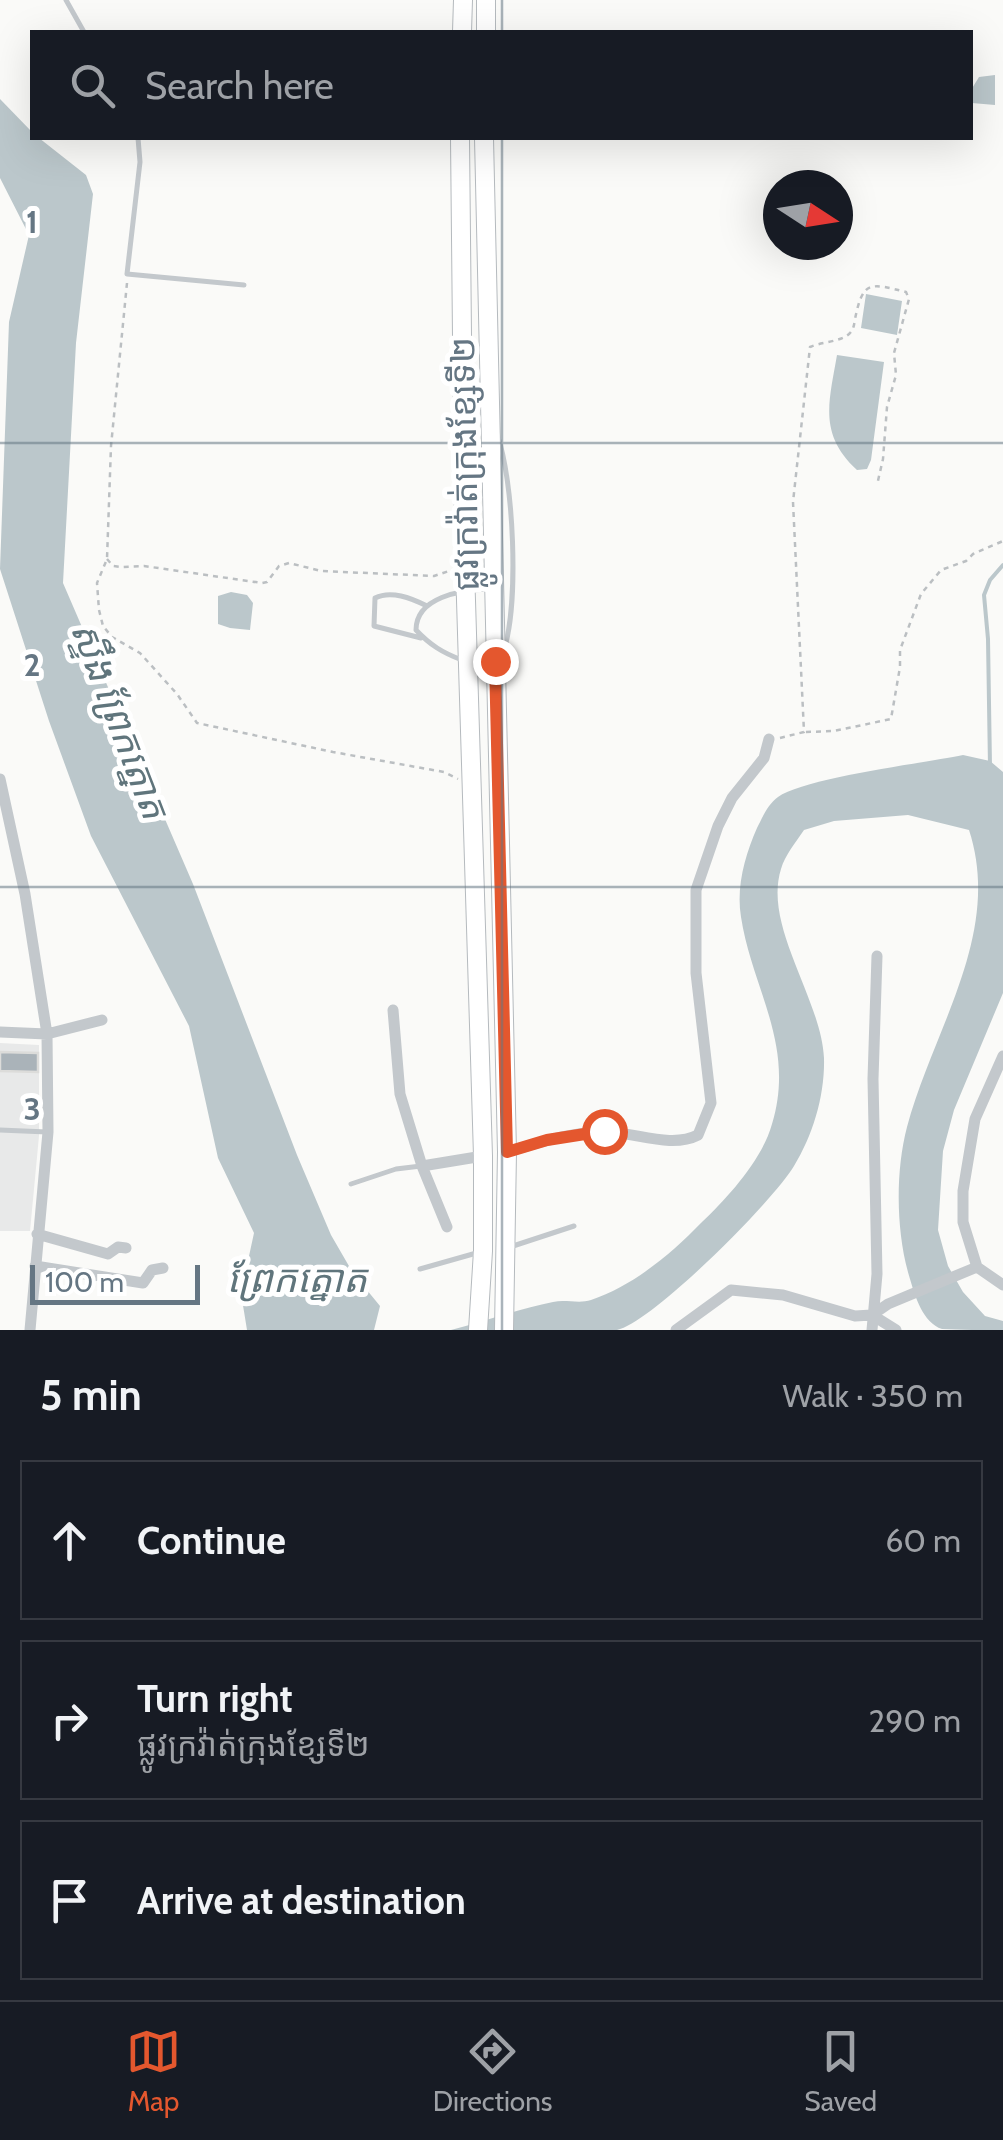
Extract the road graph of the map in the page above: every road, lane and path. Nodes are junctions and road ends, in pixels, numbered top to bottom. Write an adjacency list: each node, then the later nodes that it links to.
1 (66, 0): 4 (lane)
2 (463, 0): 5 (main road)
3 (486, 0): 6 (main road)
4 (83, 30)
5 (462, 30)
6 (486, 30)
7 (138, 140): 10 (lane)
8 (460, 140): 15 (main road, ផ្លូវក្រវ៉ាត់ក្រុងខ្សែទី២)
9 (484, 140): 12 (main road, ផ្លូវក្រវ៉ាត់ក្រុងខ្សែទី២)
10 (127, 274): 11 (lane); 17 (path)
11 (244, 285)
12 (488, 409): 14 (main road, ផ្លូវក្រវ៉ាត់ក្រុងខ្សែទី២); 24 (lane)
13 (877, 485): 25 (path)
14 (491, 534): 15 (main road); 19 (main road, ផ្លូវក្រវ៉ាត់ក្រុងខ្សែទី២)
15 (464, 535): 18 (main road, ផ្លូវក្រវ៉ាត់ក្រុងខ្សែទី២)
16 (1003, 541): 25 (path)
17 (107, 559): 18 (path); 28 (path)
18 (465, 566): 20 (main road, ផ្លូវក្រវ៉ាត់ក្រុងខ្សែទី២)
19 (492, 589): 20 (lane); 24 (main road, ផ្លូវក្រវ៉ាត់ក្រុងខ្សែទី២)
20 (466, 590): 21 (lane); 23 (main road, ផ្លូវក្រវ៉ាត់ក្រុងខ្សែទី២)
21 (427, 606): 22 (lane); 22 (lane)
22 (424, 639): 23 (lane)
23 (470, 663): 24 (lane); 28 (main road, ផ្លូវក្រវ៉ាត់ក្រុងខ្សែទី២)
24 (495, 669): 30 (main road, ផ្លូវក្រវ៉ាត់ក្រុងខ្សែទី២)
25 (804, 732): 26 (path)
26 (769, 739): 39 (street)
27 (0, 779): 35 (street)
28 (473, 786): 29 (main road, ផ្លូវក្រវ៉ាត់ក្រុងខ្សែទី២)
29 (477, 914): 30 (main road); 40 (main road, ផ្លូវក្រវ៉ាត់ក្រុងខ្សែទី២)
30 (500, 914): 39 (main road, ផ្លូវក្រវ៉ាត់ក្រុងខ្សែទី២)
31 (877, 956): 54 (street)
32 (393, 1010): 41 (street)
33 (102, 1020): 35 (street)
34 (0, 1032): 35 (street)
35 (47, 1034): 38 (street)
36 (1003, 1056): 52 (street)
37 (0, 1130): 38 (lane)
38 (48, 1132): 45 (street)
39 (507, 1152): 47 (main road, ផ្លូវក្រវ៉ាត់ក្រុងខ្សែទី២)
40 (483, 1156): 41 (street); 48 (main road, ផ្លូវក្រវ៉ាត់ក្រុងខ្សែទី២)
41 (422, 1166): 42 (lane); 44 (street)
42 (352, 1184)
43 (574, 1226): 47 (lane)
44 (446, 1227)
45 (37, 1234): 46 (street); 49 (street)
46 (126, 1248)
47 (507, 1248): 57 (main road, ផ្លូវក្រវ៉ាត់ក្រុងខ្សែទី២)
48 (484, 1251): 51 (lane); 56 (main road, ផ្លូវក្រវ៉ាត់ក្រុងខ្សែទី២)
49 (34, 1266): 50 (street); 55 (street)
50 (163, 1268)
51 (420, 1269)
52 (973, 1269): 53 (street); 54 (street)
53 (1003, 1286)
54 (872, 1315): 58 (street); 59 (street); 60 (street)
55 (30, 1330)
56 (478, 1330)
57 (504, 1330)
58 (676, 1330)
59 (872, 1330)
60 (896, 1330)

